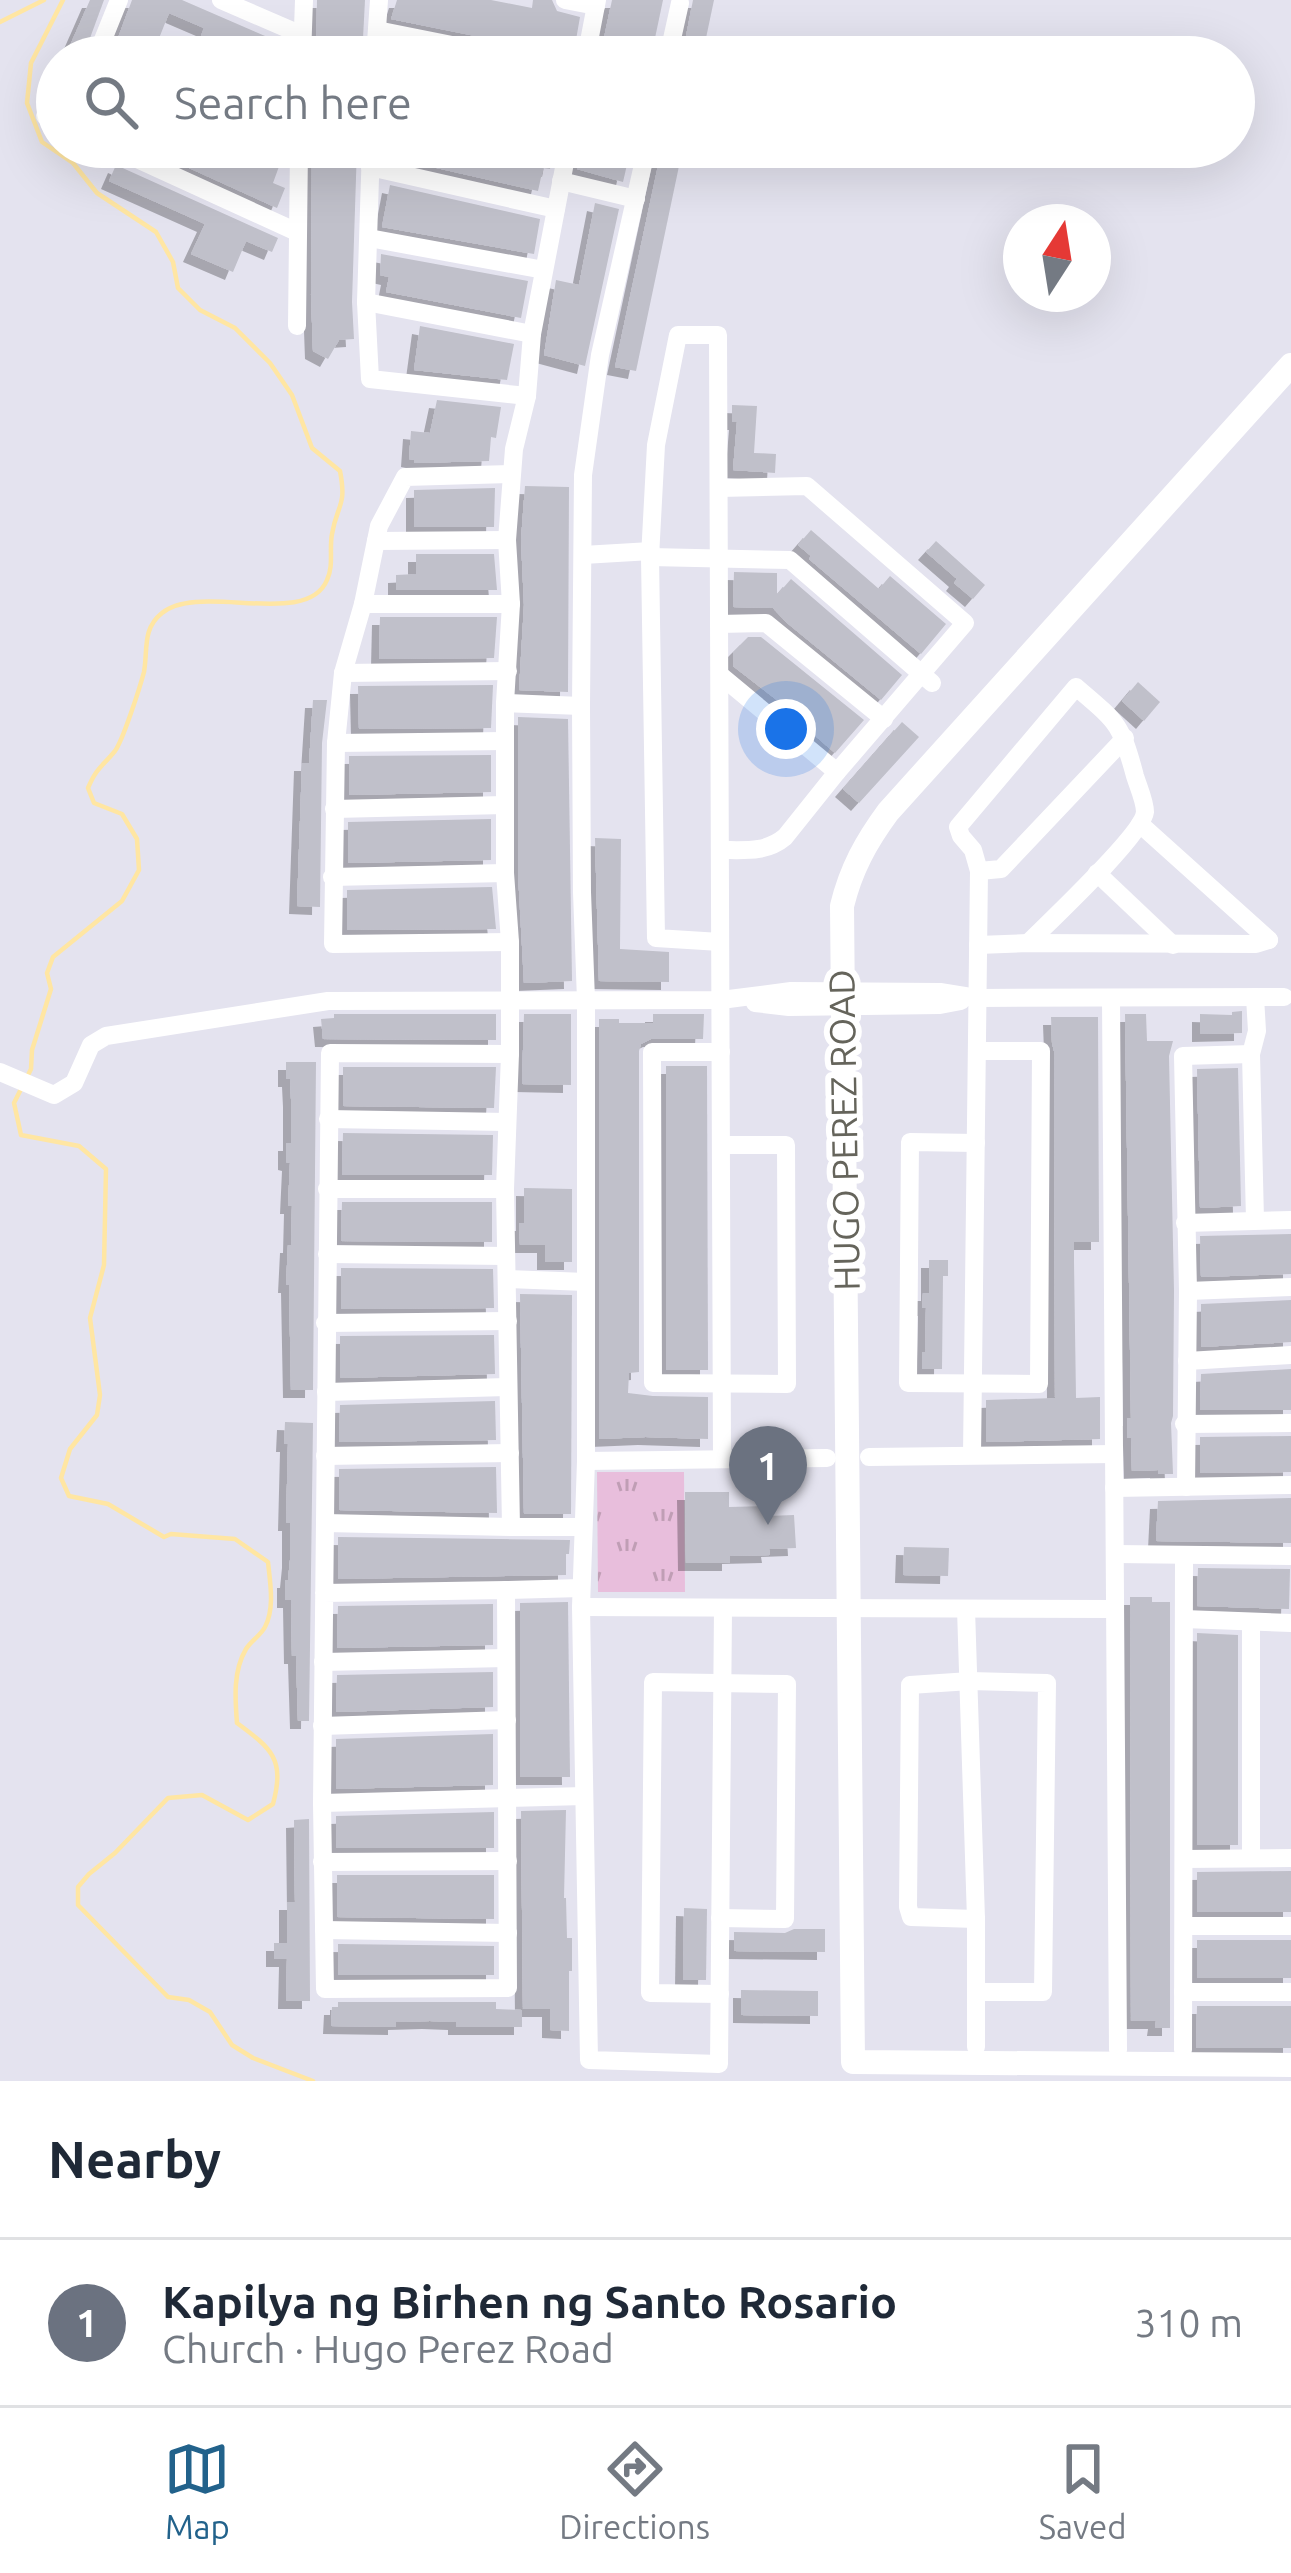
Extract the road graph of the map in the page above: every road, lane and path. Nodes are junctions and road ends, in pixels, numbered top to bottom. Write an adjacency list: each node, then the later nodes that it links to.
1 (119, 0): 10 (street)
2 (221, 0): 9 (street)
3 (304, 0): 9 (street)
4 (379, 0): 8 (street)
5 (565, 0): 6 (street)
6 (597, 3): 13 (street)
7 (680, 3): 14 (street)
8 (377, 30): 11 (street); 12 (street)
9 (302, 35)
10 (104, 36)
11 (377, 36)
12 (407, 36)
13 (590, 36)
14 (673, 36)
15 (157, 168): 24 (street)
16 (299, 168): 24 (street)
17 (371, 168): 25 (street)
18 (410, 168): 23 (street)
19 (563, 168): 21 (street)
20 (643, 168): 22 (street)
21 (561, 182): 22 (street); 23 (street)
22 (636, 199): 37 (street)
23 (556, 209): 26 (street)
24 (297, 232): 28 (street)
25 (370, 238): 26 (street); 27 (street)
26 (544, 270): 29 (street)
27 (366, 302): 29 (street); 31 (street)
28 (297, 326)
29 (532, 334): 31 (street)
30 (1291, 365): 70 (street, HUGO PEREZ ROAD)
31 (527, 396): 32 (street)
32 (511, 474): 34 (street); 35 (street)
33 (719, 488): 36 (street); 38 (street); 45 (street)
34 (507, 540): 35 (street); 40 (street)
35 (376, 542): 39 (street)
36 (651, 554): 37 (street); 38 (street); 61 (street)
37 (583, 555): 47 (street)
38 (719, 559): 41 (street); 45 (street)
39 (364, 604): 40 (street); 43 (street)
40 (511, 604): 42 (street)
41 (719, 624): 44 (street); 48 (street)
42 (508, 671): 43 (street); 46 (street)
43 (344, 673): 51 (street)
44 (720, 675): 52 (street); 56 (street)
45 (927, 678): 48 (street)
46 (505, 703): 47 (street); 50 (street)
47 (581, 706): 72 (street)
48 (884, 719): 52 (street)
49 (1125, 738): 55 (street); 57 (street); 57 (street)
50 (505, 741): 51 (street); 53 (street)
51 (336, 743): 54 (street)
52 (837, 772): 56 (street)
53 (505, 805): 54 (street); 59 (street)
54 (334, 809): 60 (street)
55 (1140, 824): 58 (street); 65 (street)
56 (720, 850): 61 (street)
57 (979, 871): 64 (street)
58 (1097, 873): 63 (street); 65 (street)
59 (505, 874): 60 (street); 62 (street)
60 (332, 877): 62 (street)
61 (720, 942): 73 (street)
62 (510, 943): 71 (street)
63 (1028, 943): 64 (street); 65 (street)
64 (978, 945): 67 (street)
65 (1173, 945)
66 (1284, 997): 69 (street)
67 (977, 998): 68 (street); 70 (street); 74 (street)
68 (1111, 998): 69 (street); 105 (street)
69 (1255, 998): 77 (street)
70 (843, 999): 73 (street); 125 (street, HUGO PEREZ ROAD)
71 (509, 1000): 72 (street); 76 (street); 78 (street)
72 (586, 1000): 73 (street); 91 (street)
73 (721, 1000): 75 (street)
74 (977, 1051): 81 (street); 99 (street)
75 (721, 1052): 82 (street); 98 (street)
76 (510, 1054): 79 (street); 80 (street)
77 (1251, 1054): 85 (street); 87 (street)
78 (7, 1075)
79 (328, 1119): 80 (street); 83 (street)
80 (507, 1121): 84 (street)
81 (976, 1143): 99 (street); 99 (street)
82 (721, 1145): 98 (street); 98 (street)
83 (327, 1189): 84 (street); 88 (street)
84 (505, 1189): 89 (street)
85 (1255, 1220): 86 (street); 87 (street)
86 (1291, 1220)
87 (1185, 1222): 93 (street)
88 (327, 1254): 89 (street); 95 (street)
89 (506, 1256): 90 (street)
90 (506, 1279): 91 (street); 94 (street)
91 (586, 1282): 111 (street)
92 (1291, 1287): 93 (street)
93 (1188, 1291): 97 (street)
94 (508, 1322): 95 (street); 100 (street)
95 (325, 1323): 101 (street)
96 (1291, 1355): 97 (street)
97 (1187, 1361): 103 (street)
98 (722, 1384): 110 (street)
99 (973, 1384): 106 (street)
100 (507, 1387): 101 (street); 104 (street)
101 (326, 1391): 107 (street)
102 (1291, 1423): 103 (street)
103 (1184, 1424): 113 (street)
104 (510, 1453): 107 (street); 116 (street)
105 (1114, 1454): 106 (street); 114 (street)
106 (972, 1455): 109 (street)
107 (325, 1456): 115 (street)
108 (827, 1457): 110 (street)
109 (869, 1457)
110 (722, 1459): 111 (street)
111 (586, 1461): 117 (street)
112 (1291, 1485): 113 (street)
113 (1186, 1487): 114 (street)
114 (1114, 1488): 118 (street)
115 (325, 1523): 116 (street); 122 (street)
116 (511, 1527): 117 (street)
117 (583, 1527): 123 (street)
118 (1115, 1553): 119 (street); 127 (street)
119 (1184, 1555): 120 (street); 128 (street)
120 (1291, 1556)
121 (506, 1590): 122 (street); 123 (street); 131 (street)
122 (324, 1593): 132 (street)
123 (581, 1597): 124 (street); 137 (street)
124 (723, 1608): 125 (street); 134 (street)
125 (849, 1608): 126 (street); 158 (street, HUGO PEREZ ROAD)
126 (966, 1609): 127 (street); 133 (street)
127 (1115, 1610): 156 (street)
128 (1184, 1619): 129 (street); 142 (street)
129 (1251, 1622): 130 (street); 140 (street)
130 (1291, 1623)
131 (506, 1658): 132 (street); 135 (street)
132 (323, 1662): 136 (street)
133 (970, 1681): 146 (street); 146 (street); 153 (street)
134 (723, 1683): 145 (street); 145 (street); 154 (street)
135 (507, 1720): 136 (street); 138 (street)
136 (322, 1726): 139 (street)
137 (584, 1796): 138 (street); 154 (street)
138 (507, 1797): 139 (street); 144 (street)
139 (322, 1803): 143 (street)
140 (1251, 1858): 141 (street); 142 (street)
141 (1291, 1858)
142 (1184, 1859): 147 (street)
143 (322, 1862): 144 (street); 149 (street)
144 (508, 1862): 150 (street)
145 (720, 1918): 154 (street)
146 (976, 1918): 153 (street)
147 (1184, 1926): 148 (street); 151 (street)
148 (1291, 1926)
149 (324, 1930): 150 (street); 150 (street)
150 (508, 1933)
151 (1184, 1992): 152 (street); 157 (street)
152 (1291, 1992)
153 (976, 1993): 155 (street)
154 (720, 1994)
155 (976, 2047)
156 (1118, 2050)
157 (1184, 2050)
158 (1291, 2065)

